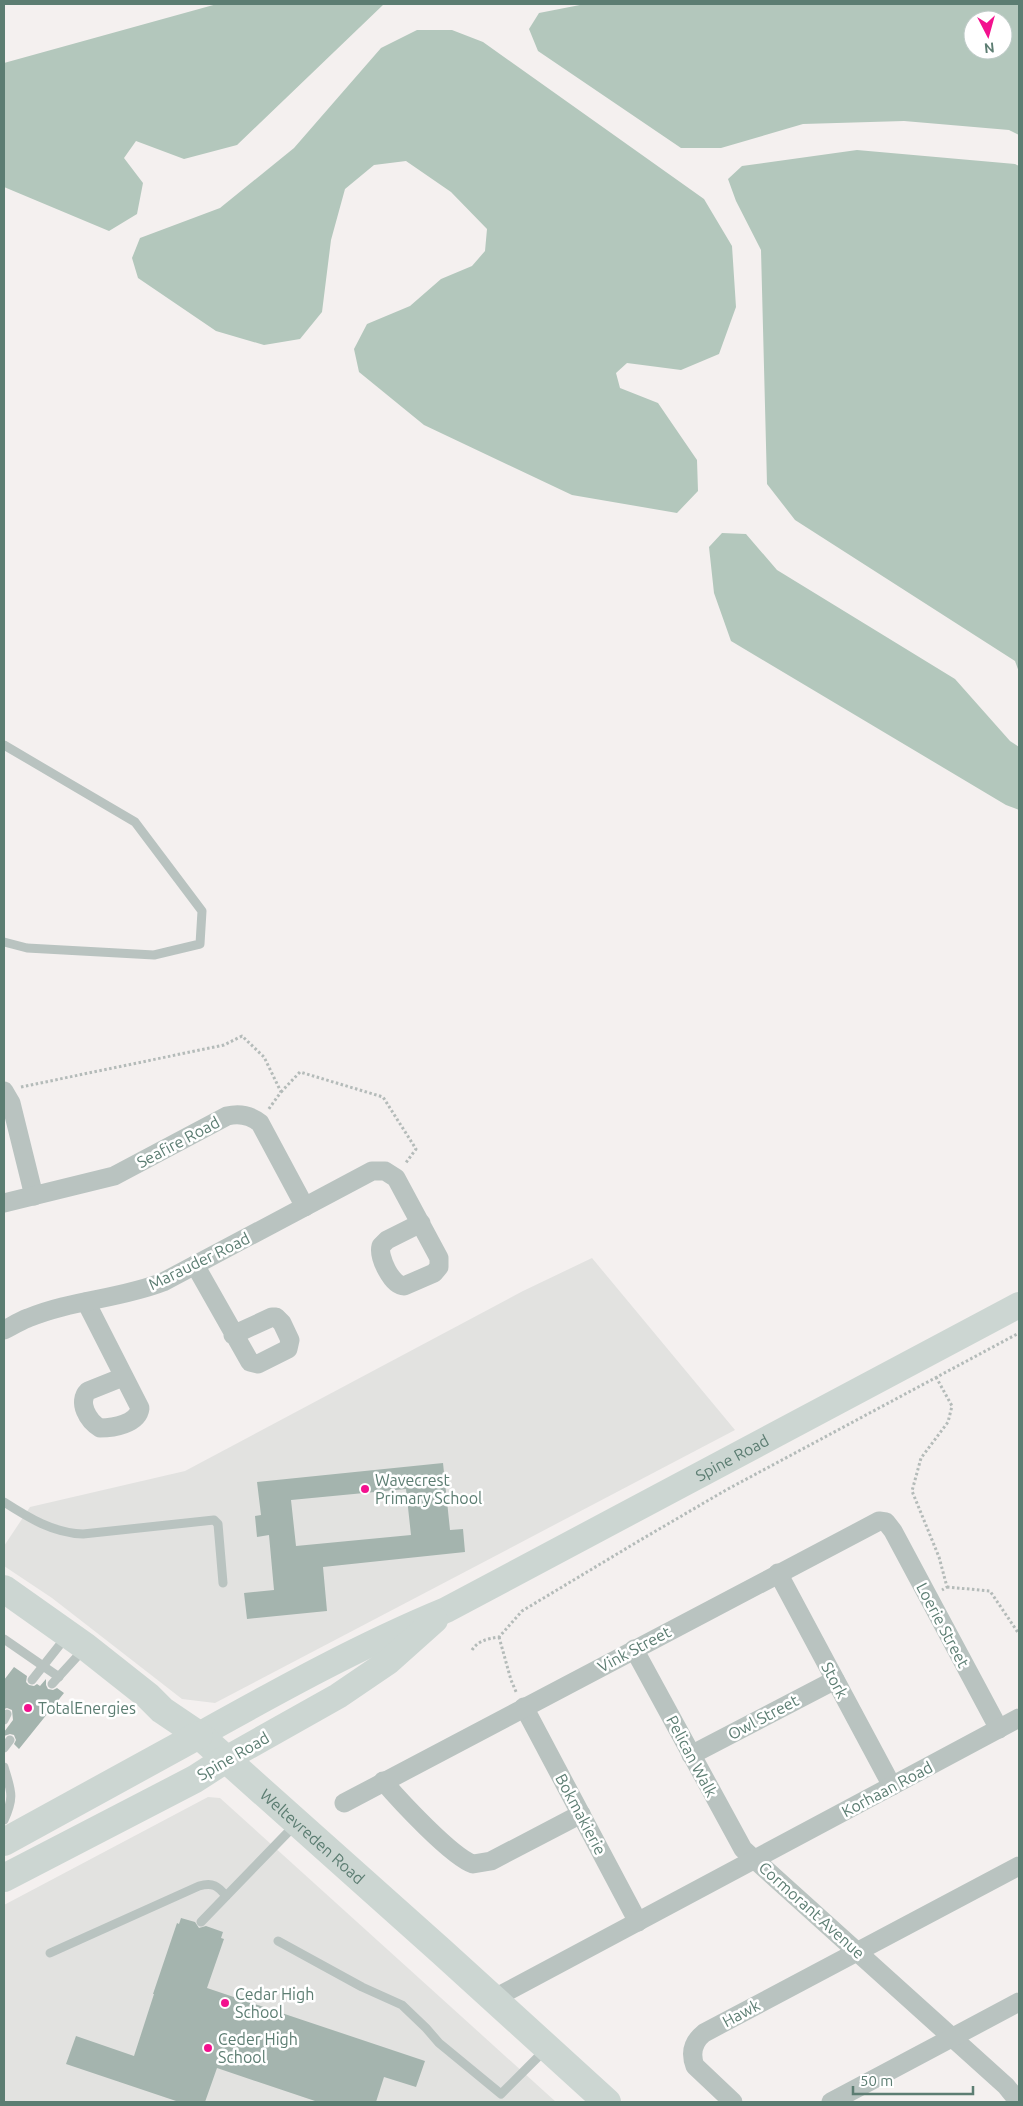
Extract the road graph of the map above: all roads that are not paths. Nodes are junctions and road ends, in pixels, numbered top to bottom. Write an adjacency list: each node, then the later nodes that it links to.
1 (4, 745): 2 (lane)
2 (4, 942)
3 (8, 1090): 4 (street)
4 (34, 1196): 5 (street, Seafire Road); 6 (street, Seafire Road)
5 (4, 1203)
6 (304, 1207): 7 (street, Marauder Road); 8 (street, Marauder Road)
7 (421, 1223)
8 (195, 1265): 9 (street, Marauder Road); 12 (street)
9 (86, 1302): 11 (street, Marauder Road); 13 (street)
10 (1019, 1305): 19 (main road, Spine Road)
11 (4, 1330)
12 (233, 1336)
13 (124, 1377)
14 (4, 1502): 17 (lane)
15 (886, 1522): 16 (street, Vink Street); 30 (street, Loerie Street)
16 (778, 1573): 22 (street, Vink Street); 26 (street, Stork)
17 (223, 1583)
18 (4, 1589): 21 (main road, Weltevreden Road)
19 (446, 1610): 31 (main road, Spine Road); 35 (main road, Spine Road)
20 (4, 1639): 23 (lane)
21 (77, 1641): 23 (lane); 24 (lane); 31 (main road, Weltevreden Road)
22 (634, 1649): 28 (street, Vink Street); 34 (street, Pelican Walk)
23 (44, 1666): 24 (lane); 25 (lane)
24 (59, 1677): 27 (lane)
25 (32, 1680)
26 (835, 1680): 34 (street, Owl Street); 38 (street, Stork)
27 (52, 1684)
28 (524, 1707): 37 (street, Vink Street); 40 (street, Bokmakierie)
29 (1019, 1718): 30 (street, Korhaan Road)
30 (999, 1729): 38 (street, Korhaan Road)
31 (199, 1735): 35 (main road, Weltevreden Road); 43 (main road, Spine Road)
32 (10, 1740): 33 (lane)
33 (4, 1748)
34 (691, 1755): 44 (street, Pelican Walk)
35 (226, 1759): 42 (main road, Weltevreden Road); 46 (main road, Spine Road)
36 (4, 1767): 41 (lane)
37 (383, 1781): 39 (street, Vink Street); 40 (street)
38 (892, 1786): 44 (street, Korhaan Road)
39 (344, 1803)
40 (581, 1814): 49 (street, Bokmakierie)
41 (4, 1820)
42 (297, 1822): 47 (lane); 53 (main road, Weltevreden Road)
43 (4, 1842)
44 (755, 1859): 49 (street, Cormorant Avenue); 51 (street, Cormorant Avenue)
45 (1019, 1866): 51 (street)
46 (4, 1878)
47 (226, 1896): 48 (lane); 52 (lane)
48 (202, 1922)
49 (638, 1922): 53 (street, Cormorant Avenue)
50 (278, 1941): 57 (lane)
51 (858, 1952): 55 (street, Cormorant Avenue); 59 (street, Hawk)
52 (50, 1953)
53 (493, 1999): 56 (main road, Weltevreden Road)
54 (1019, 2002): 55 (street)
55 (953, 2038): 60 (street); 61 (street, Cormorant Avenue)
56 (547, 2048): 57 (lane); 58 (main road, Weltevreden Road)
57 (498, 2098)
58 (607, 2102)
59 (733, 2102)
60 (832, 2102)
61 (1019, 2102)

